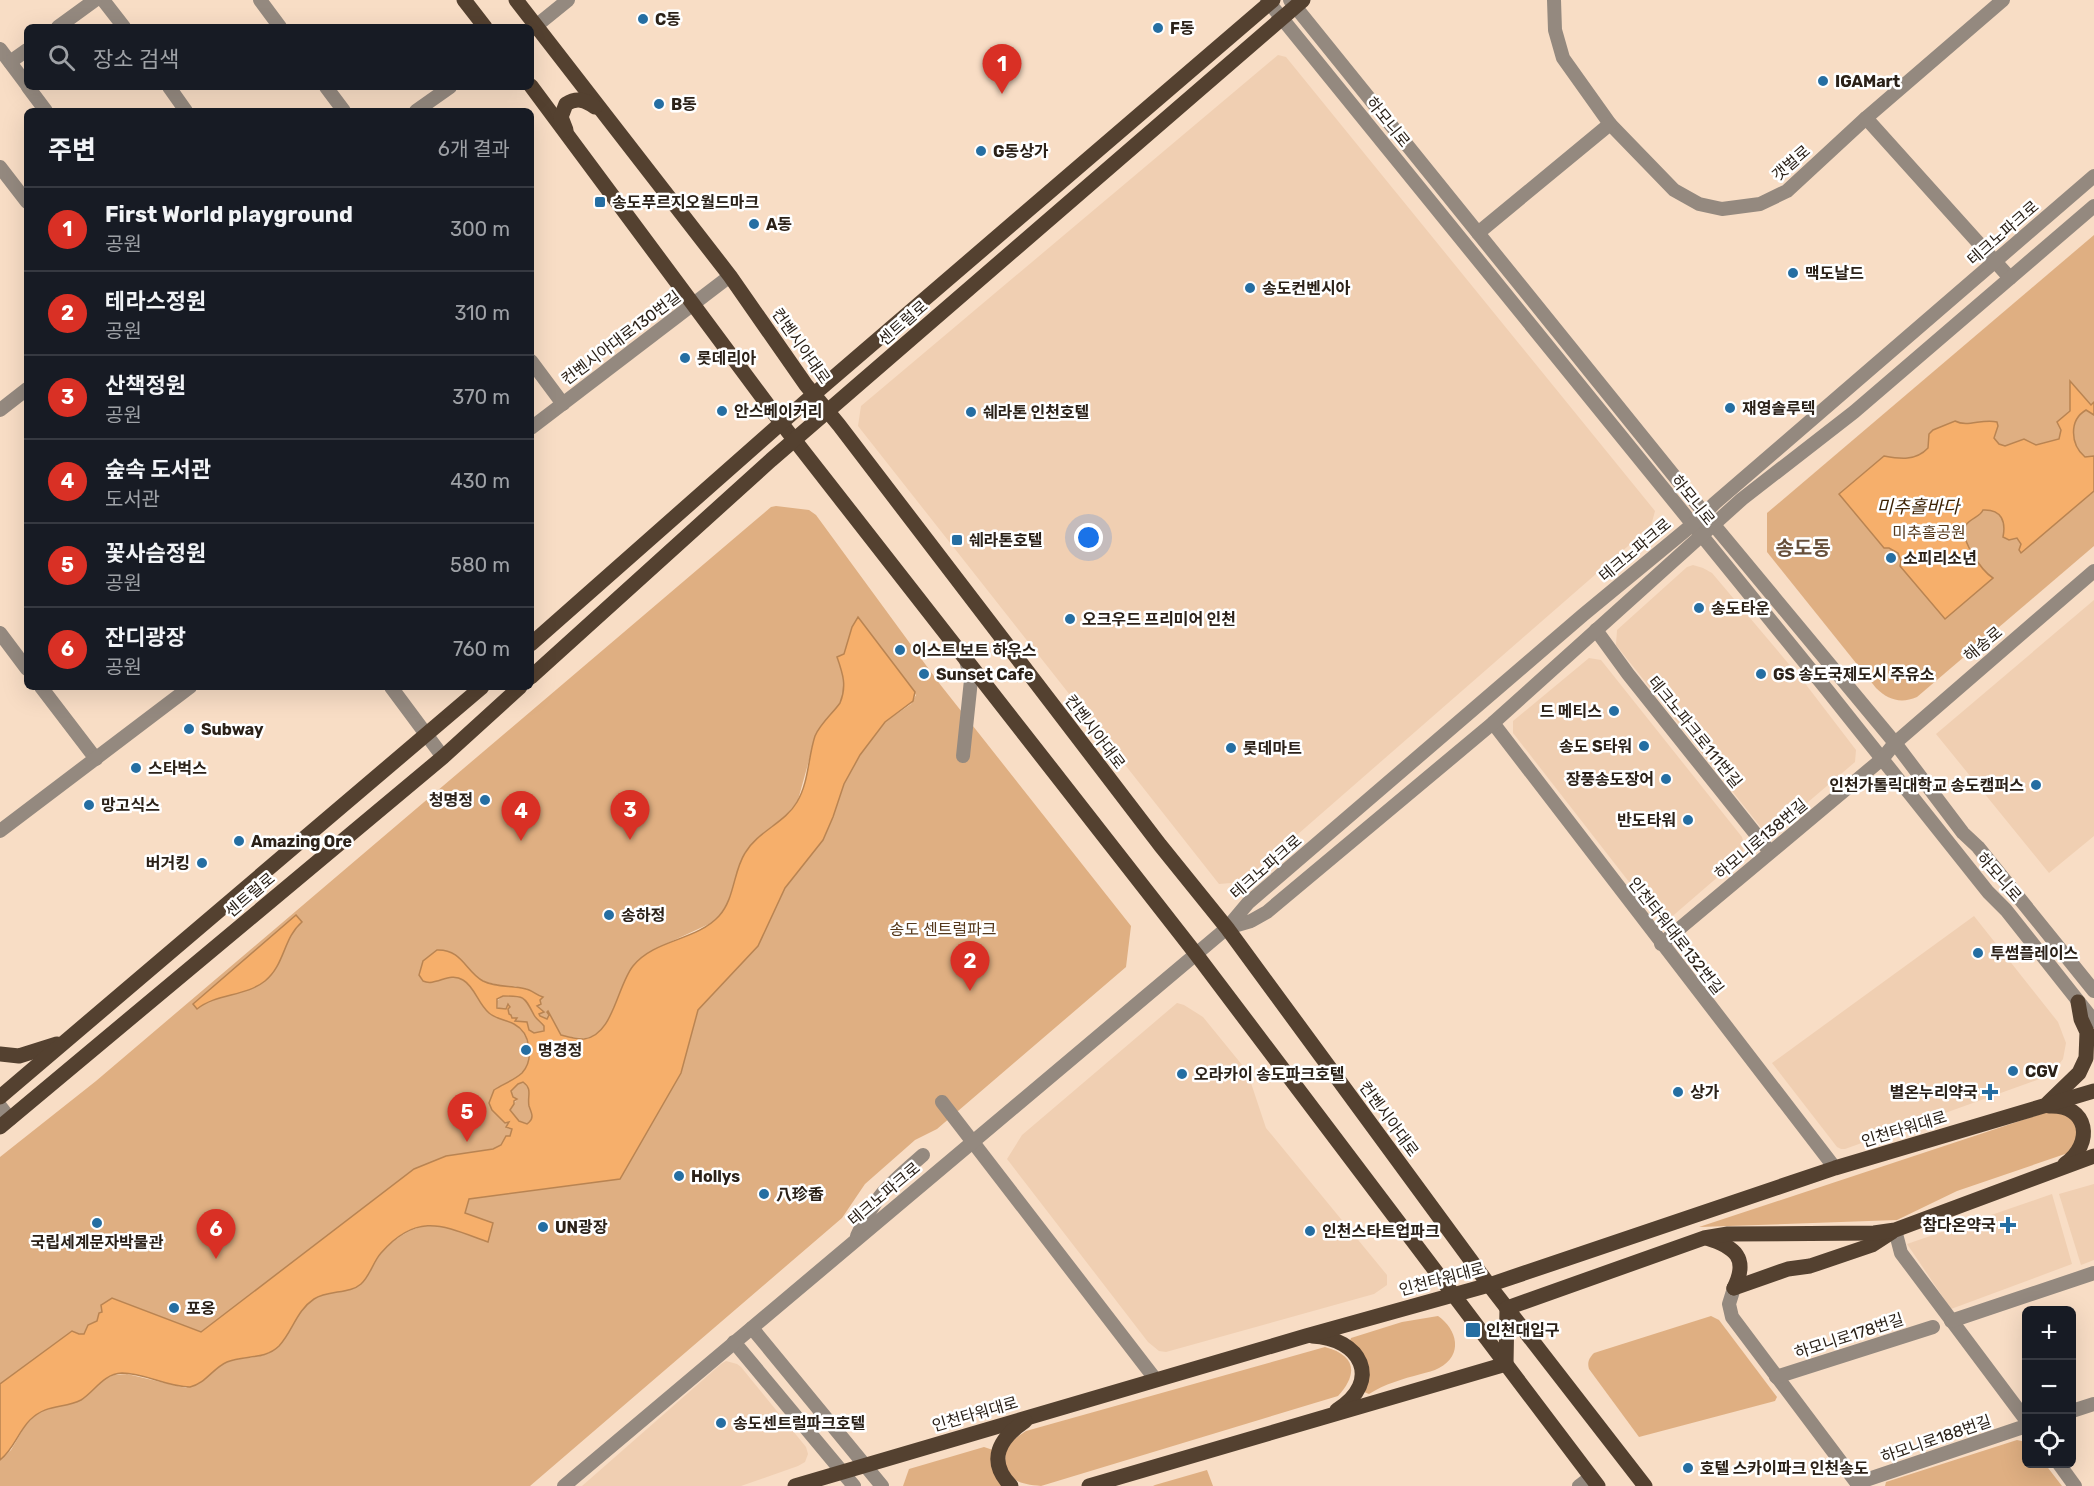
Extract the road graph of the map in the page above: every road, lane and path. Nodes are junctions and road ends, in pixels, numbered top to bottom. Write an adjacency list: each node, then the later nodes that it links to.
1 (95, 0): 12 (street)
2 (104, 0): 13 (street)
3 (260, 0): 14 (street)
4 (464, 0): 15 (main road)
5 (516, 0): 16 (main road, 컨벤시아대로)
6 (568, 0): 17 (street)
7 (1554, 0): 34 (street, 갯벌로)
8 (2003, 0): 33 (street, 갯벌로)
9 (1270, 1): 11 (street, 하모니로); 47 (main road, 센트럴로)
10 (1296, 2): 11 (main road, 센트럴로); 40 (street, 하모니로)
11 (1283, 19): 50 (main road, 센트럴로); 55 (street, 하모니로)
12 (62, 24)
13 (122, 24)
14 (278, 24)
15 (483, 24)
16 (531, 24)
17 (534, 27)
18 (534, 29): 32 (main road, 컨벤시아대로)
19 (0, 49): 21 (street)
20 (24, 52): 21 (street)
21 (10, 62): 22 (street)
22 (24, 81)
23 (31, 90): 28 (street)
24 (171, 90): 29 (street)
25 (328, 90): 30 (street)
26 (446, 90): 31 (street)
27 (534, 90): 35 (main road)
28 (44, 108)
29 (184, 108)
30 (342, 108)
31 (420, 108)
32 (602, 113): 35 (main road); 42 (main road, 컨벤시아대로)
33 (1866, 118): 34 (street, 갯벌로); 41 (street)
34 (1610, 124): 40 (street)
35 (573, 141): 44 (main road)
36 (0, 167): 38 (street)
37 (2094, 176): 41 (street, 테크노파크로)
38 (24, 198)
39 (2094, 206): 43 (street, 테크노파크로)
40 (1478, 233): 54 (street, 하모니로)
41 (1996, 260): 43 (street); 54 (street, 테크노파크로)
42 (730, 276): 44 (street, 컨벤시아대로130번길); 47 (main road, 컨벤시아대로)
43 (2010, 278): 56 (street, 테크노파크로)
44 (693, 304): 48 (street, 컨벤시아대로130번길); 51 (main road)
45 (534, 365): 48 (street)
46 (24, 391): 49 (street)
47 (813, 395): 50 (main road, 컨벤시아대로); 51 (main road, 센트럴로)
48 (562, 404): 52 (street, 컨벤시아대로130번길)
49 (0, 410)
50 (828, 412): 53 (main road, 센트럴로); 79 (main road, 컨벤시아대로)
51 (782, 424): 53 (main road); 61 (main road, 센트럴로)
52 (534, 426)
53 (795, 440): 62 (main road); 64 (main road, 센트럴로)
54 (1704, 513): 55 (street, 테크노파크로); 56 (street, 하모니로)
55 (1692, 524): 57 (street, 하모니로); 79 (street, 테크노파크로)
56 (1714, 525): 57 (street, 테크노파크로); 72 (street, 하모니로)
57 (1701, 536): 59 (street, 테크노파크로); 76 (street, 하모니로)
58 (2094, 571): 72 (street, 해송로)
59 (1596, 630): 70 (street, 테크노파크로); 78 (street, 테크노파크로111번길)
60 (0, 633): 63 (street)
61 (534, 641)
62 (965, 658): 73 (street); 81 (main road)
63 (24, 665)
64 (534, 674)
65 (43, 690): 75 (street)
66 (186, 690): 75 (street)
67 (393, 690): 71 (street)
68 (479, 690): 71 (main road, 센트럴로)
69 (517, 690): 74 (main road, 센트럴로)
70 (1493, 723): 79 (street, 테크노파크로); 80 (street, 인천타워대로132번길)
71 (427, 735): 74 (street); 85 (main road, 센트럴로)
72 (1894, 743): 76 (street, 해송로); 82 (street, 하모니로)
73 (963, 756)
74 (443, 757): 92 (main road, 센트럴로)
75 (96, 759): 77 (street)
76 (1882, 759): 78 (street, 하모니로138번길); 83 (street, 하모니로)
77 (0, 831)
78 (1770, 852): 80 (street, 하모니로138번길)
79 (1227, 928): 81 (street, 테크노파크로); 104 (main road, 컨벤시아대로)
80 (1661, 944): 96 (street, 인천타워대로132번길)
81 (1196, 954): 93 (street, 테크노파크로); 106 (main road)
82 (2094, 991)
83 (2079, 1002): 84 (street, 하모니로); 91 (main road)
84 (2094, 1021)
85 (66, 1041): 86 (main road); 88 (main road, 센트럴로)
86 (0, 1054)
87 (2094, 1091): 91 (main road, 인천타워대로)
88 (0, 1097)
89 (942, 1102): 93 (street)
90 (0, 1106): 92 (street)
91 (2042, 1106): 96 (main road, 인천타워대로); 97 (main road)
92 (5, 1123)
93 (973, 1142): 100 (street, 테크노파크로); 115 (street)
94 (923, 1155): 100 (street)
95 (2094, 1156): 97 (main road)
96 (1835, 1168): 104 (main road, 인천타워대로)
97 (2047, 1174): 98 (main road)
98 (1895, 1230): 99 (main road); 103 (main road); 108 (street)
99 (1704, 1238): 101 (main road); 107 (main road)
100 (855, 1240): 110 (street, 테크노파크로)
101 (1741, 1268): 103 (main road); 105 (main road)
102 (2094, 1273): 108 (street)
103 (1758, 1280): 105 (main road)
104 (1489, 1285): 106 (main road, 인천타워대로); 107 (main road, 컨벤시아대로)
105 (1734, 1288): 114 (street)
106 (1453, 1294): 111 (main road, 인천타워대로); 113 (main road)
107 (1508, 1308): 113 (main road); 133 (main road, 컨벤시아대로)
108 (1951, 1321): 118 (street)
109 (1933, 1327): 114 (street, 하모니로178번길)
110 (752, 1328): 112 (street, 테크노파크로); 122 (street)
111 (1306, 1336): 115 (main road, 인천타워대로); 120 (main road)
112 (734, 1342): 124 (street); 127 (street, 테크노파크로)
113 (1506, 1364): 120 (main road); 125 (main road)
114 (1776, 1377): 126 (street)
115 (1156, 1380): 119 (main road, 인천타워대로)
116 (2094, 1404): 117 (street)
117 (2076, 1410)
118 (2022, 1415)
119 (1033, 1416): 122 (main road, 인천타워대로); 131 (main road)
120 (1324, 1417): 132 (main road)
121 (2022, 1427): 126 (street, 하모니로188번길)
122 (865, 1465): 124 (main road, 인천타워대로); 130 (street)
123 (2062, 1468): 134 (street)
124 (842, 1471): 128 (main road, 인천타워대로); 129 (street)
125 (1589, 1483)
126 (1858, 1485)
127 (564, 1486)
128 (795, 1486)
129 (854, 1486)
130 (882, 1486)
131 (1011, 1486)
132 (1089, 1486)
133 (1645, 1486)
134 (2076, 1486)

